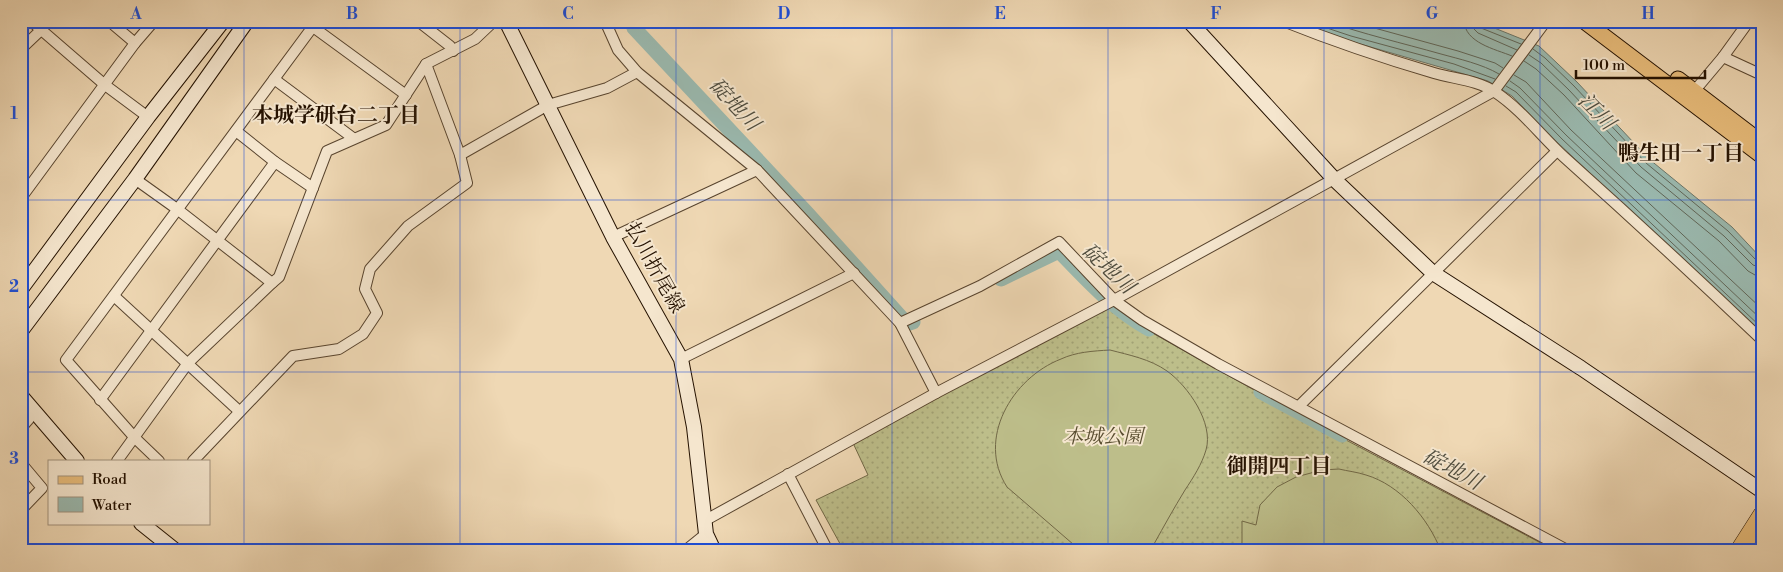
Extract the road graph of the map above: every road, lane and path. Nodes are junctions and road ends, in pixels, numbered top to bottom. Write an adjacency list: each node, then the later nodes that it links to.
1 (31, 21): 17 (street)
2 (109, 21): 18 (street)
3 (154, 21): 18 (street)
4 (223, 21): 31 (street)
5 (247, 21): 40 (street)
6 (418, 21): 20 (street)
7 (494, 21): 20 (street)
8 (506, 21): 30 (street, 払川折尾線)
9 (605, 21): 23 (street)
10 (1188, 21): 41 (street)
11 (1283, 21): 27 (street)
12 (1546, 21): 27 (street)
13 (1584, 21): 29 (main road)
14 (1601, 21): 29 (main road)
15 (1749, 21): 21 (street)
16 (315, 24): 25 (street); 28 (street)
17 (41, 30): 19 (street); 26 (street)
18 (135, 43): 26 (street)
19 (21, 49)
20 (453, 51): 22 (street)
21 (1723, 56): 24 (street); 29 (street)
22 (426, 64): 28 (street); 36 (street)
23 (637, 72): 30 (street); 39 (street)
24 (1762, 75)
25 (274, 79): 32 (street); 33 (street)
26 (105, 85): 31 (street); 43 (street)
27 (1494, 91): 35 (street); 41 (street)
28 (406, 95): 33 (street)
29 (1691, 96): 34 (main road); 37 (main road)
30 (548, 105): 36 (street); 45 (street, 払川折尾線)
31 (148, 117): 50 (street)
32 (236, 132): 38 (street); 44 (street)
33 (353, 138): 42 (street)
34 (1762, 143)
35 (1557, 151): 47 (street); 56 (street)
36 (460, 154): 63 (street)
37 (1762, 156)
38 (275, 162): 42 (street); 46 (street)
39 (757, 170): 45 (street); 48 (street)
40 (135, 179): 44 (street); 55 (street)
41 (1335, 180): 47 (street); 52 (street)
42 (313, 188): 49 (street)
43 (21, 198)
44 (177, 209): 46 (street); 51 (street)
45 (612, 237): 57 (street, 払川折尾線)
46 (217, 241): 49 (street); 54 (street)
47 (1433, 272): 62 (street); 73 (street)
48 (854, 273): 53 (street); 57 (street)
49 (272, 283): 58 (street)
50 (21, 289)
51 (114, 296): 54 (street); 61 (street)
52 (1114, 300): 53 (street); 59 (street); 62 (street)
53 (900, 323): 59 (street)
54 (151, 330): 58 (street); 61 (street)
55 (21, 331)
56 (1762, 340)
57 (681, 359): 78 (street, 払川折尾線)
58 (188, 363): 63 (street); 65 (street)
59 (936, 393): 72 (street)
60 (21, 396): 67 (street)
61 (100, 400): 65 (street)
62 (1299, 406): 85 (street)
63 (239, 411): 70 (street)
64 (24, 419): 66 (street)
65 (135, 438): 68 (street); 69 (street)
66 (65, 460)
67 (76, 460)
68 (118, 460)
69 (158, 460)
70 (194, 460)
71 (21, 463): 74 (street)
72 (788, 474): 78 (street); 84 (street)
73 (1762, 491)
74 (21, 510)
75 (1762, 515): 86 (highway)
76 (132, 524): 80 (street)
77 (142, 524): 81 (street)
78 (705, 527): 82 (street); 83 (street, 払川折尾線)
79 (1762, 534): 87 (highway)
80 (165, 551)
81 (176, 551)
82 (685, 551)
83 (714, 551)
84 (828, 551)
85 (1569, 551)
86 (1739, 551)
87 (1752, 551)

